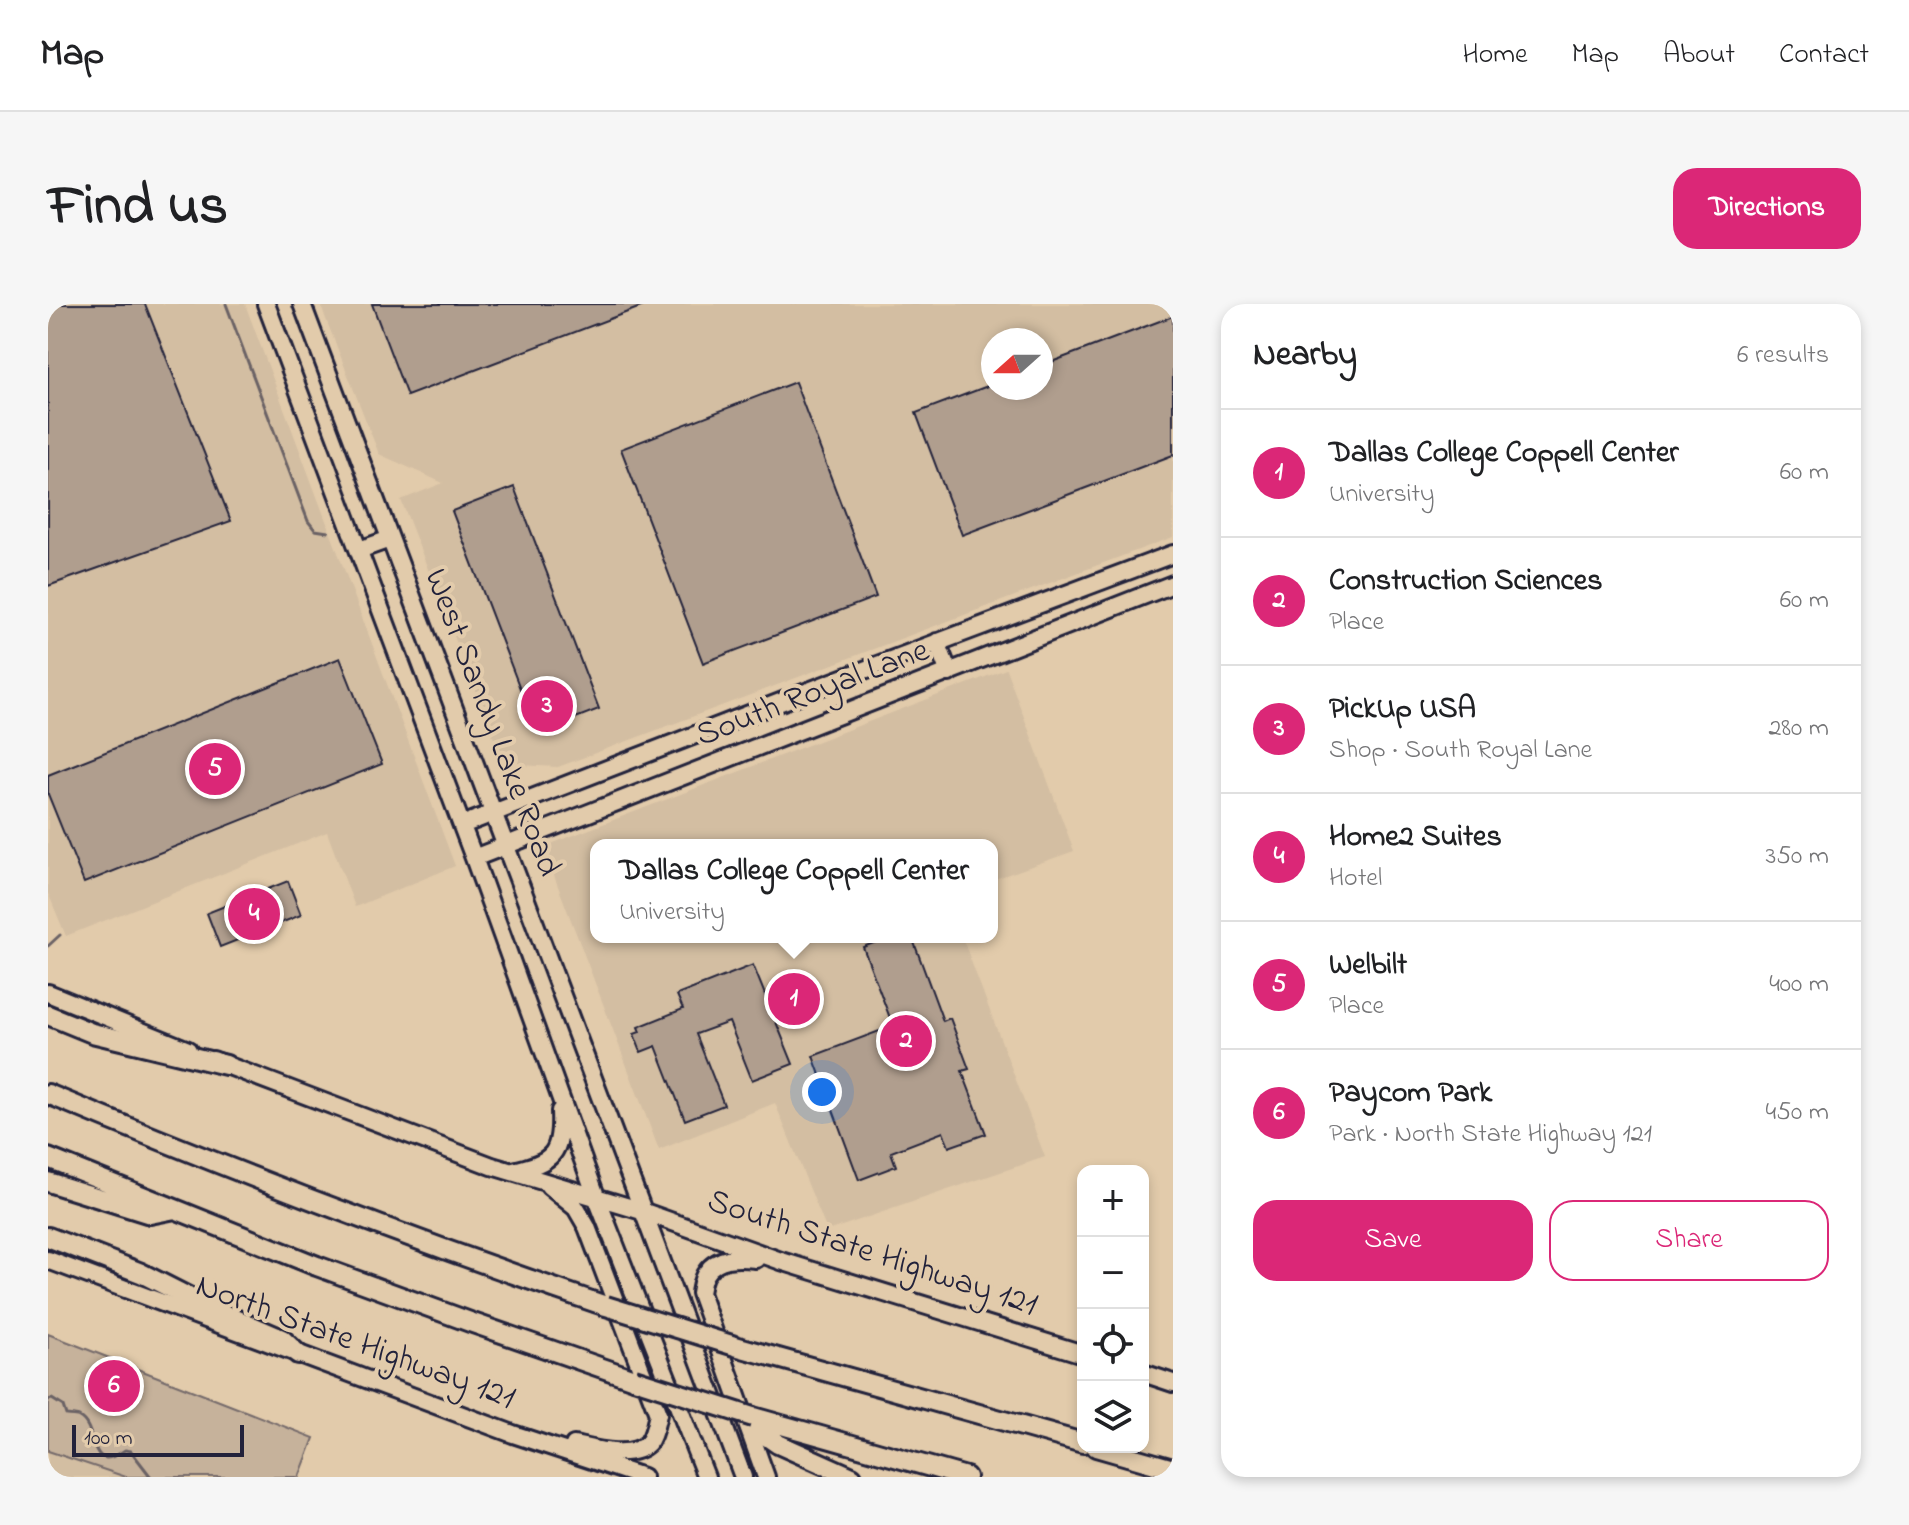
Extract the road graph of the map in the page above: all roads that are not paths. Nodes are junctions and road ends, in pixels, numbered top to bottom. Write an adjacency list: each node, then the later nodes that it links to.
1 (266, 304): 4 (main road, West Sandy Lake Road)
2 (302, 304): 3 (main road, West Sandy Lake Road)
3 (390, 539): 4 (main road); 9 (main road, West Sandy Lake Road)
4 (359, 550): 10 (main road, West Sandy Lake Road)
5 (1173, 554): 7 (main road, South Royal Lane)
6 (1173, 584): 8 (main road, South Royal Lane)
7 (937, 642): 8 (main road); 9 (main road, South Royal Lane)
8 (949, 673): 11 (main road, South Royal Lane)
9 (493, 813): 10 (main road, South Royal Lane); 11 (main road, West Sandy Lake Road)
10 (462, 825): 12 (main road, West Sandy Lake Road)
11 (506, 846): 12 (main road, South Royal Lane); 24 (main road, West Sandy Lake Road)
12 (474, 858): 17 (main road, West Sandy Lake Road)
13 (48, 993): 15 (main road)
14 (48, 1015): 15 (highway)
15 (226, 1065): 19 (main road)
16 (48, 1094): 34 (highway, bridge)
17 (559, 1094): 19 (main road); 22 (main road, West Sandy Lake Road)
18 (48, 1158): 23 (highway)
19 (512, 1172): 20 (main road)
20 (542, 1180): 22 (main road); 33 (main road)
21 (48, 1182): 23 (highway)
22 (596, 1196): 24 (main road); 38 (main road, West Sandy Lake Road)
23 (175, 1209): 32 (highway, bridge)
24 (642, 1211): 27 (main road, South State Highway 121); 39 (main road, West Sandy Lake Road)
25 (48, 1237): 29 (highway)
26 (48, 1260): 29 (main road, North State Highway 121)
27 (781, 1261): 28 (main road, South State Highway 121); 40 (main road)
28 (1077, 1352)
29 (298, 1354): 33 (main road, North State Highway 121)
30 (1149, 1375): 31 (main road)
31 (1173, 1383)
32 (753, 1417): 41 (highway); 42 (highway)
33 (513, 1434): 37 (main road, North State Highway 121)
34 (1077, 1441)
35 (1117, 1453): 36 (highway)
36 (1173, 1469)
37 (643, 1477)
38 (706, 1477)
39 (743, 1477)
40 (766, 1477)
41 (852, 1477)
42 (966, 1477)

